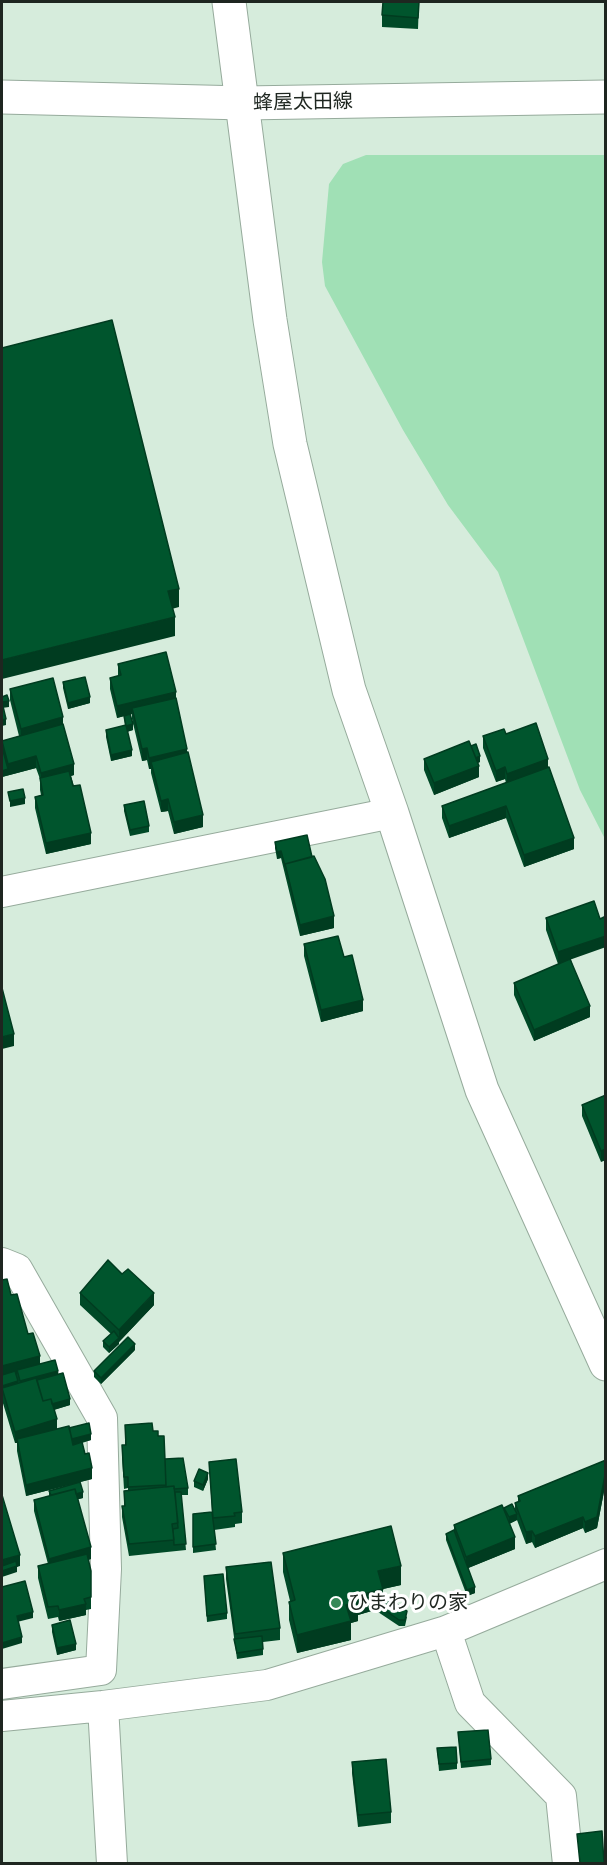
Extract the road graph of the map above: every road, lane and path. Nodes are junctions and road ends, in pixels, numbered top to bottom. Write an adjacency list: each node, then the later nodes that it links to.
1 (229, 2): 4 (street)
2 (2, 97): 4 (street, 蜂屋太田線)
3 (606, 97): 4 (street, 蜂屋太田線)
4 (244, 102): 5 (street)
5 (392, 813): 6 (street); 8 (street)
6 (2, 892)
7 (2, 1263): 11 (street)
8 (606, 1364)
9 (606, 1564): 10 (street)
10 (446, 1631): 12 (street); 15 (street)
11 (2, 1684)
12 (103, 1706): 13 (street); 14 (street)
13 (2, 1716)
14 (112, 1863)
15 (568, 1863)

